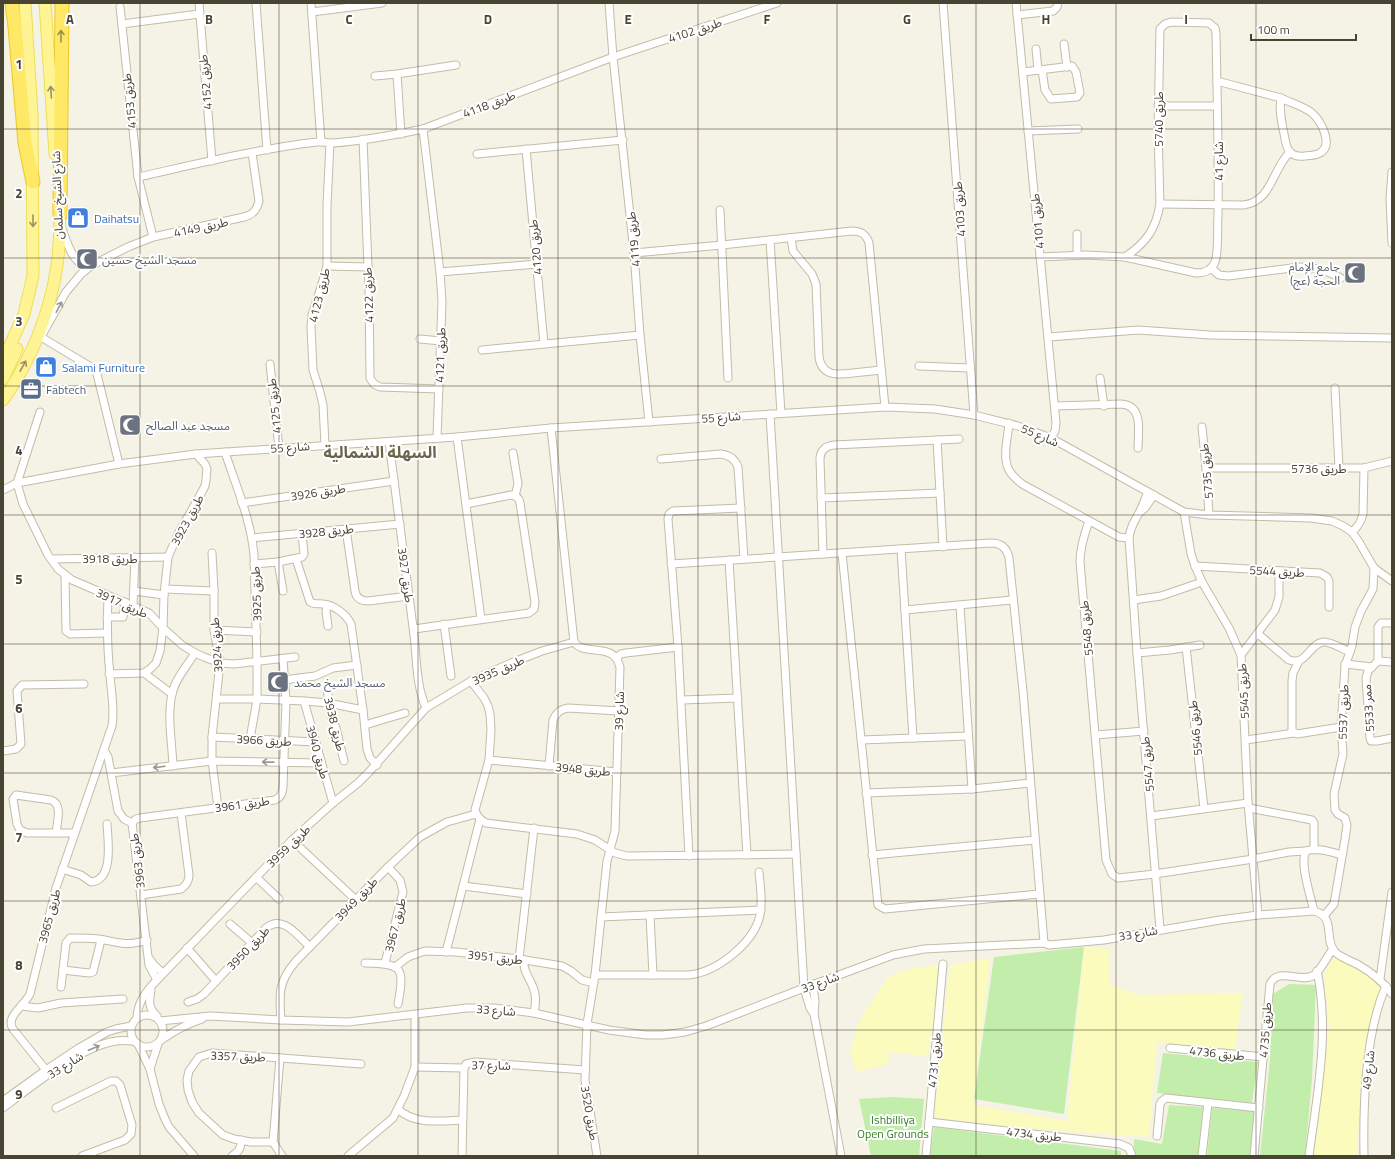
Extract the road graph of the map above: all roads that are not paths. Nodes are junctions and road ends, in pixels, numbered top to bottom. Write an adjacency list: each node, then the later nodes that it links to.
1 (12, 3): 49 (highway)
2 (25, 3): 49 (main road, شارع الشيخ سلمان)
3 (45, 3): 53 (main road, شارع الشيخ سلمان, one-way to 3)
4 (62, 3): 53 (highway, one-way to 4)
5 (199, 3): 16 (street, طريق 4152)
6 (256, 3): 42 (street)
7 (311, 3): 15 (street)
8 (382, 3): 15 (street)
9 (609, 3): 22 (street, طريق 4119)
10 (777, 3): 22 (street, طريق 4102)
11 (943, 3): 84 (street, طريق 4103)
12 (1016, 3): 17 (street, طريق 4101)
13 (1058, 3): 17 (street)
14 (120, 7): 18 (street, طريق 4153)
15 (312, 12): 39 (street)
16 (199, 14): 18 (street); 46 (street, طريق 4152)
17 (1017, 15): 26 (street, طريق 4101)
18 (122, 24): 48 (street, طريق 4153)
19 (1159, 35): 29 (street, شارع 41); 31 (street, طريق 5740)
20 (1064, 44): 24 (street)
21 (1036, 49): 25 (street)
22 (613, 57): 33 (street, طريق 4118); 38 (street, طريق 4119)
23 (456, 65): 27 (street)
24 (1067, 67): 25 (street); 25 (street)
25 (1040, 70): 26 (street)
26 (1023, 72): 35 (street, طريق 4101)
27 (397, 74): 28 (street); 36 (street)
28 (375, 76)
29 (1217, 81): 30 (street); 32 (street, شارع 41)
30 (1281, 98): 43 (street); 43 (street)
31 (1158, 106): 32 (street); 50 (street, طريق 5740)
32 (1218, 106): 51 (street, شارع 41)
33 (423, 129): 36 (street, طريق 4118); 69 (street, طريق 4121)
34 (1078, 129): 35 (street)
35 (1028, 131): 62 (street, طريق 4101)
36 (401, 134): 37 (street, طريق 4118)
37 (363, 139): 40 (street); 67 (street, طريق 4122)
38 (623, 140): 41 (street); 60 (street, طريق 4119)
39 (322, 142): 40 (street); 42 (street)
40 (330, 143): 66 (street, طريق 4123)
41 (526, 149): 45 (street); 64 (street, طريق 4120)
42 (267, 150): 44 (street)
43 (1290, 152): 51 (street)
44 (252, 153): 46 (street); 55 (street, طريق 4149)
45 (477, 154)
46 (212, 161): 48 (street)
47 (1392, 172): 58 (street)
48 (138, 178): 55 (street, طريق 4153)
49 (33, 182): 71 (main road, شارع الشيخ سلمان, one-way to 71)
50 (1160, 204): 51 (street); 63 (street)
51 (1218, 205): 68 (street, شارع 41)
52 (720, 210): 59 (street)
53 (60, 218): 65 (street); 80 (main road, شارع الشيخ سلمان)
54 (1077, 234): 61 (street)
55 (152, 237): 65 (street, طريق 4149)
56 (791, 238): 57 (street); 85 (street); 85 (street)
57 (770, 240): 59 (street); 96 (street)
58 (1392, 243)
59 (722, 245): 60 (street); 86 (street)
60 (634, 253): 72 (street, طريق 4119)
61 (1077, 256): 62 (street); 63 (street)
62 (1040, 257): 74 (street, طريق 4101)
63 (1125, 257): 68 (street)
64 (537, 264): 69 (street); 78 (street, طريق 4120)
65 (92, 265): 73 (street, طريق 4149, one-way to 65)
66 (326, 266): 67 (street); 109 (street, طريق 4123)
67 (368, 267): 90 (street, طريق 4122)
68 (1211, 268): 70 (street)
69 (440, 272): 77 (street, طريق 4121)
70 (1341, 278)
71 (20, 325): 81 (main road, شارع الشيخ سلمان); 88 (main road)
72 (640, 335): 78 (street); 99 (street, طريق 4119)
73 (41, 337): 80 (street, طريق 4149); 117 (street)
74 (1048, 337): 75 (street); 92 (street, طريق 4101)
75 (1392, 338)
76 (420, 339): 77 (street)
77 (441, 341): 90 (street, طريق 4121)
78 (544, 344): 79 (street)
79 (482, 350)
80 (31, 352): 91 (main road, شارع الشيخ سلمان, one-way to 80)
81 (3, 361)
82 (270, 364): 110 (street, طريق 4125)
83 (919, 366): 84 (street)
84 (970, 368): 98 (street, طريق 4103)
85 (881, 370): 94 (street)
86 (728, 378)
87 (1100, 378): 93 (street)
88 (3, 379)
89 (1335, 388): 119 (street)
90 (439, 389): 104 (street, طريق 4121)
91 (3, 400)
92 (1055, 406): 93 (street); 105 (street, طريق 4101)
93 (1104, 406): 111 (street)
94 (885, 407): 96 (street, شارع 55); 98 (street, شارع 55)
95 (40, 412): 122 (street)
96 (781, 413): 97 (street, شارع 55)
97 (770, 414): 99 (street, شارع 55); 146 (street)
98 (974, 415): 100 (street, شارع 55)
99 (649, 422): 102 (street, شارع 55)
100 (1009, 423): 105 (street, شارع 55); 133 (street)
101 (1202, 427): 118 (street, طريق 5735)
102 (551, 428): 103 (street, شارع 55); 188 (street)
103 (457, 437): 104 (street, شارع 55); 129 (street)
104 (437, 438): 108 (street, شارع 55)
105 (1050, 438): 125 (street, شارع 55)
106 (959, 439): 107 (street)
107 (937, 440): 124 (street); 127 (street)
108 (389, 442): 109 (street, شارع 55); 121 (street, طريق 3927)
109 (325, 445): 110 (street, شارع 55)
110 (279, 448): 112 (street, شارع 55)
111 (1138, 448)
112 (225, 452): 114 (street, شارع 55); 128 (street, طريق 3925)
113 (513, 453): 126 (street)
114 (196, 454): 117 (street, شارع 55); 145 (street, طريق 3923)
115 (661, 459): 130 (street)
116 (1392, 461): 120 (street)
117 (119, 464): 122 (street, شارع 55)
118 (1206, 468): 119 (street, طريق 5736); 132 (street, طريق 5735)
119 (1339, 468): 120 (street, طريق 5736)
120 (1364, 468): 136 (street, طريق 5736)
121 (394, 480): 128 (street, طريق 3926); 134 (street, طريق 3927)
122 (17, 483): 123 (street, شارع 55); 148 (street, طريق 3917)
123 (3, 490)
124 (940, 493): 127 (street); 140 (street)
125 (1151, 494): 131 (street, شارع 55); 139 (street, طريق 5547)
126 (515, 496): 129 (street); 178 (street)
127 (821, 498): 144 (street)
128 (242, 503): 138 (street, طريق 3925)
129 (466, 504): 178 (street)
130 (740, 508): 150 (street); 154 (street)
131 (1184, 512): 132 (street, شارع 55); 155 (street, طريق 5545)
132 (1209, 515): 136 (street, شارع 55)
133 (1089, 522): 139 (street); 231 (street, طريق 5548)
134 (400, 524): 135 (street, طريق 3928); 168 (street, طريق 3927)
135 (346, 529): 137 (street, طريق 3928); 168 (street)
136 (1352, 532): 156 (street, شارع 55)
137 (302, 533): 138 (street, طريق 3928); 149 (street)
138 (252, 538): 153 (street, طريق 3925)
139 (1129, 538): 170 (street, طريق 5547)
140 (943, 546): 141 (street); 169 (street)
141 (901, 549): 143 (street); 176 (street)
142 (212, 553): 166 (street, طريق 3924)
143 (842, 553): 144 (street); 236 (street)
144 (823, 554): 146 (street)
145 (168, 557): 147 (street, طريق 3918); 165 (street, طريق 3923)
146 (778, 557): 150 (street); 272 (street)
147 (135, 558): 148 (street, طريق 3918); 163 (street)
148 (51, 559): 159 (street, طريق 3917)
149 (296, 559): 152 (street); 172 (street)
150 (744, 559): 151 (street)
151 (729, 560): 154 (street); 215 (street)
152 (278, 562): 153 (street); 164 (street)
153 (254, 564): 185 (street, طريق 3925)
154 (671, 564): 190 (street)
155 (1195, 566): 157 (street, طريق 5544); 162 (street, طريق 5545)
156 (1374, 568): 160 (street, شارع 55); 192 (street, طريق 5537)
157 (1279, 571): 175 (street, طريق 5544); 187 (street)
158 (1392, 573): 160 (street)
159 (65, 575): 167 (street, طريق 3917); 186 (street)
160 (1382, 575): 161 (street, شارع 55)
161 (1392, 581)
162 (1202, 582): 170 (street); 195 (street, طريق 5545)
163 (134, 591): 165 (street); 173 (street)
164 (283, 591)
165 (165, 592): 166 (street); 182 (street, طريق 3923)
166 (214, 592): 184 (street, طريق 3924)
167 (108, 596): 171 (street, طريق 3917); 177 (street)
168 (409, 596): 183 (street, طريق 3927)
169 (1012, 600): 174 (street); 252 (street)
170 (1134, 600): 194 (street, طريق 5547)
171 (124, 602): 173 (street, طريق 3917); 177 (street)
172 (327, 605): 181 (street); 205 (street)
173 (133, 606): 182 (street, طريق 3917)
174 (960, 606): 176 (street); 230 (street)
175 (1329, 607)
176 (905, 610): 233 (street)
177 (108, 617): 186 (street)
178 (481, 619): 180 (street)
179 (1392, 623): 201 (street)
180 (444, 624): 183 (street); 209 (street)
181 (328, 626)
182 (163, 628): 193 (street, طريق 3917); 207 (street, طريق 3923)
183 (414, 629): 222 (street, طريق 3927)
184 (214, 630): 185 (street); 203 (street, طريق 3924)
185 (257, 632): 200 (street, طريق 3925)
186 (107, 633): 208 (street)
187 (1258, 634): 195 (street); 199 (street)
188 (574, 642): 197 (street); 211 (street, طريق 3935)
189 (1200, 645): 191 (street)
190 (678, 646): 197 (street); 218 (street)
191 (1186, 647): 194 (street); 258 (street, طريق 5546)
192 (1350, 652): 199 (street); 204 (street, طريق 5537)
193 (195, 653): 203 (street, طريق 3917); 214 (street)
194 (1137, 653): 228 (street, طريق 5547)
195 (1241, 656): 237 (street, طريق 5545)
196 (295, 657): 198 (street, طريق 3917)
197 (616, 658): 224 (street, شارع 39)
198 (283, 659): 200 (street, طريق 3917); 210 (street, طريق 3961)
199 (1299, 661): 229 (street)
200 (258, 662): 203 (street, طريق 3917); 217 (street, طريق 3925)
201 (1378, 662): 202 (street); 206 (street, ممر 5533)
202 (1392, 662)
203 (220, 663): 216 (street, طريق 3924)
204 (1345, 664): 206 (street); 227 (street, طريق 5537)
205 (357, 665): 210 (street); 223 (street)
206 (1372, 667): 234 (street, ممر 5533)
207 (144, 673): 208 (street); 214 (street)
208 (110, 674): 240 (street)
209 (451, 676)
210 (284, 680): 219 (street, طريق 3961)
211 (471, 681): 222 (street, طريق 3935); 242 (street)
212 (84, 684): 241 (street)
213 (326, 688): 221 (street, طريق 3938)
214 (172, 694): 248 (street)
215 (738, 698): 218 (street); 273 (street)
216 (217, 699): 217 (street); 232 (street, طريق 3924)
217 (257, 699): 219 (street); 235 (street, طريق 3925)
218 (682, 700): 276 (street)
219 (286, 701): 220 (street); 238 (street, طريق 3961)
220 (304, 701): 221 (street); 239 (street, طريق 3940)
221 (328, 703): 223 (street); 244 (street, طريق 3938)
222 (426, 708): 247 (street, طريق 3959)
223 (363, 710): 226 (street)
224 (619, 711): 249 (street, طريق 3948); 250 (street, شارع 39)
225 (405, 712): 226 (street)
226 (365, 725): 247 (street)
227 (1341, 727): 229 (street); 275 (street, طريق 5537)
228 (1144, 730): 231 (street); 260 (street, طريق 5547)
229 (1294, 733): 237 (street)
230 (968, 736): 233 (street); 253 (street)
231 (1096, 736): 281 (street, طريق 5548)
232 (212, 737): 235 (street, طريق 3966); 243 (street, طريق 3924)
233 (913, 738): 236 (street)
234 (1392, 738)
235 (250, 739): 238 (street, طريق 3966)
236 (861, 740): 254 (street)
237 (1246, 740): 256 (street, طريق 5545)
238 (284, 741): 239 (street, طريق 3966); 245 (street, طريق 3961)
239 (316, 742): 246 (street, طريق 3940)
240 (104, 750): 251 (street, طريق 3963); 266 (street, طريق 3965)
241 (3, 751)
242 (489, 760): 249 (street, طريق 3948); 261 (street)
243 (212, 761): 245 (street, one-way to 243); 248 (street); 257 (street, طريق 3924)
244 (344, 761)
245 (284, 762): 246 (street); 257 (street, طريق 3961)
246 (321, 763): 255 (street, طريق 3940)
247 (377, 765): 255 (street, طريق 3959)
248 (173, 766): 251 (street, one-way to 251)
249 (549, 766): 250 (street, طريق 3948)
250 (617, 772): 269 (street, شارع 39)
251 (111, 773): 262 (street, طريق 3963)
252 (1030, 783): 253 (street); 268 (street)
253 (972, 789): 254 (street)
254 (866, 793): 274 (street)
255 (333, 803): 267 (street, طريق 3959)
256 (1248, 805): 258 (street); 270 (street); 277 (street, طريق 5545)
257 (218, 808): 259 (street, طريق 3961)
258 (1204, 808): 260 (street)
259 (181, 813): 262 (street, طريق 3961); 287 (street)
260 (1151, 816): 281 (street, طريق 5547)
261 (481, 818): 264 (street, طريق 3949); 278 (street, طريق 3949); 283 (street)
262 (132, 823): 287 (street, طريق 3963)
263 (107, 824): 279 (street)
264 (534, 828): 269 (street, طريق 3949); 285 (street)
265 (56, 833): 265 (street); 266 (street)
266 (74, 833): 279 (street, طريق 3965)
267 (292, 840): 282 (street, طريق 3959); 289 (street)
268 (1035, 840): 274 (street); 286 (street)
269 (610, 850): 276 (street, طريق 3949); 295 (street, شارع 39)
270 (1314, 850): 271 (street); 275 (street)
271 (1306, 851): 277 (street); 291 (street)
272 (796, 854): 273 (street, طريق 3949); 323 (street)
273 (747, 855): 276 (street, طريق 3949)
274 (872, 855): 286 (street)
275 (1342, 855): 294 (street, طريق 5537)
276 (689, 856)
277 (1253, 859): 281 (street); 293 (street, طريق 5545)
278 (388, 867): 289 (street, طريق 3949); 309 (street, طريق 3967)
279 (62, 869): 328 (street, طريق 3965)
280 (759, 872): 290 (street)
281 (1155, 874): 297 (street, طريق 5547)
282 (256, 877): 288 (street); 303 (street, طريق 3959)
283 (463, 886): 285 (street); 305 (street)
284 (1392, 892): 317 (street)
285 (527, 894): 307 (street)
286 (1040, 894): 300 (street)
287 (141, 895): 299 (street, طريق 3963)
288 (279, 899)
289 (356, 900): 302 (street, طريق 3949)
290 (761, 910): 292 (street); 315 (street)
291 (1314, 911): 293 (street, شارع 33); 294 (street)
292 (650, 915): 295 (street); 315 (street)
293 (1258, 915): 297 (street, شارع 33)
294 (1324, 916): 304 (street)
295 (601, 917): 316 (street, شارع 39)
296 (230, 924): 301 (street)
297 (1160, 929): 300 (street, شارع 33)
298 (101, 940): 299 (street); 312 (street); 312 (street)
299 (147, 940): 306 (street, طريق 3963)
300 (1044, 943): 320 (street, شارع 33)
301 (252, 944): 302 (street, طريق 3950); 318 (street, طريق 3950)
302 (310, 947): 335 (street, طريق 3949)
303 (188, 948): 314 (street, طريق 3959); 318 (street)
304 (1333, 948): 313 (street); 317 (street)
305 (446, 952): 307 (street, طريق 3951); 311 (street, طريق 3951)
306 (149, 958): 314 (street); 319 (street, طريق 3963)
307 (521, 960): 316 (street, طريق 3951); 329 (street)
308 (364, 963): 309 (street)
309 (385, 963): 311 (street)
310 (943, 964): 356 (street, طريق 4731)
311 (395, 967): 327 (street)
312 (63, 970): 322 (street)
313 (1318, 971): 342 (street, طريق 4735); 372 (street)
314 (164, 973): 319 (street, طريق 3959)
315 (653, 976): 316 (street)
316 (594, 979): 336 (street, شارع 39)
317 (1380, 979): 321 (street)
318 (216, 981): 326 (street, طريق 3950)
319 (154, 983): 333 (street, طريق 3959); 334 (street)
320 (813, 984): 323 (street, شارع 33); 331 (street)
321 (1386, 986): 324 (street); 373 (street, شارع 49)
322 (61, 987)
323 (804, 988): 331 (street); 336 (street, شارع 33)
324 (1392, 994)
325 (123, 999): 328 (street)
326 (188, 1002)
327 (398, 1004)
328 (21, 1006): 347 (street, طريق 3965)
329 (534, 1013): 330 (street, شارع 33); 336 (street, شارع 33)
330 (415, 1014): 335 (street, شارع 33); 344 (street)
331 (814, 1014): 367 (street)
332 (210, 1016): 334 (street, شارع 33); 335 (street, شارع 33); 338 (street, شارع 33)
333 (137, 1018): 334 (street); 337 (street)
334 (158, 1018): 338 (street)
335 (281, 1020)
336 (587, 1024): 348 (street, طريق 3520)
337 (131, 1026): 339 (street); 347 (street, شارع 33)
338 (159, 1042): 339 (street); 346 (street)
339 (136, 1043): 346 (street); 351 (street, شارع 33, one-way to 339)
340 (1170, 1048): 342 (street, طريق 4736)
341 (280, 1058): 343 (street, طريق 3357); 358 (street, طريق 3357); 359 (street, طريق 3357)
342 (1264, 1058): 353 (street, طريق 4735)
343 (360, 1064)
344 (414, 1067): 345 (street); 354 (street)
345 (464, 1068): 348 (street, شارع 37); 355 (street, شارع 37)
346 (150, 1069): 361 (street)
347 (46, 1070): 349 (street, شارع 33)
348 (585, 1070): 366 (street, طريق 3520)
349 (3, 1101)
350 (1208, 1103): 353 (street); 357 (street); 370 (street)
351 (3, 1108)
352 (56, 1108): 360 (street)
353 (1259, 1108): 371 (street, طريق 4735)
354 (398, 1109): 355 (street); 364 (street)
355 (462, 1120): 365 (street, شارع 37)
356 (929, 1122): 368 (street, طريق 4731); 369 (street, طريق 4734)
357 (1157, 1136)
358 (241, 1140): 359 (street, طريق 3357); 362 (street)
359 (273, 1142): 363 (street)
360 (82, 1156)
361 (194, 1156)
362 (232, 1156)
363 (282, 1156)
364 (348, 1156)
365 (462, 1156)
366 (597, 1156)
367 (841, 1156)
368 (926, 1156)
369 (1132, 1156)
370 (1202, 1156)
371 (1254, 1156)
372 (1309, 1156)
373 (1364, 1156)

